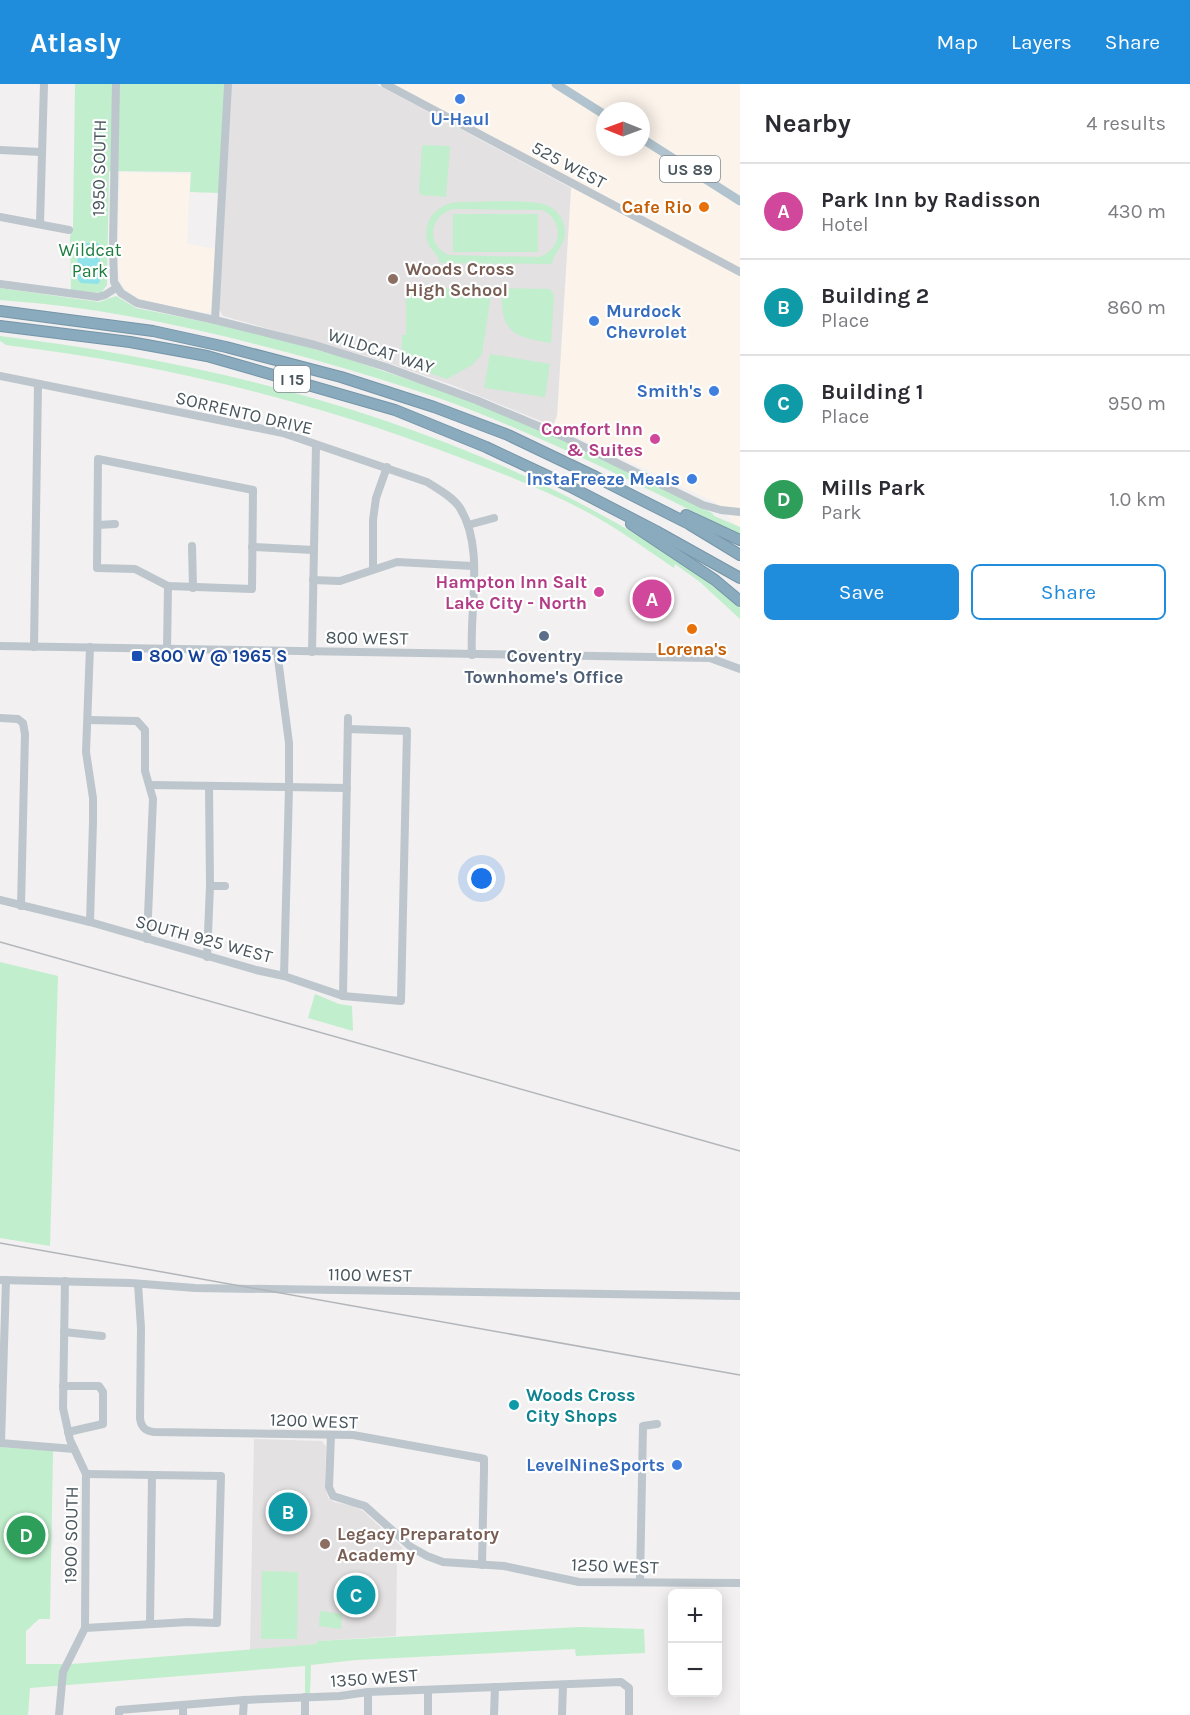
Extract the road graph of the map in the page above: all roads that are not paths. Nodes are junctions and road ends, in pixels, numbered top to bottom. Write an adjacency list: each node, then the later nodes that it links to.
1 (44, 84): 9 (street)
2 (116, 84): 16 (street, 1950 SOUTH)
3 (228, 84): 18 (street)
4 (385, 84): 14 (street, 525 WEST)
5 (556, 84): 6 (main road)
6 (596, 109)
7 (650, 144): 10 (main road, US 89)
8 (0, 150): 9 (street)
9 (41, 152): 12 (street)
10 (740, 201)
11 (0, 217): 12 (street)
12 (40, 224): 13 (street)
13 (69, 230)
14 (740, 272)
15 (0, 284): 16 (street)
16 (116, 288): 18 (street, WILDCAT WAY)
17 (0, 311): 24 (highway, I 15)
18 (215, 320): 26 (street, WILDCAT WAY)
19 (0, 326): 25 (highway, I 15)
20 (0, 376): 21 (street, SORRENTO DRIVE)
21 (38, 384): 22 (street, SORRENTO DRIVE); 44 (street)
22 (316, 445): 23 (street, SORRENTO DRIVE); 34 (street)
23 (387, 467): 30 (street, SORRENTO DRIVE); 37 (street)
24 (596, 477): 31 (highway); 35 (highway, I 15)
25 (569, 486): 38 (highway, I 15); 42 (highway)
26 (740, 512)
27 (495, 518): 30 (street)
28 (115, 524): 29 (street)
29 (98, 525): 33 (street); 40 (street)
30 (468, 525): 36 (street)
31 (740, 540)
32 (192, 546): 41 (street)
33 (252, 547): 34 (street); 41 (street)
34 (314, 550): 39 (street)
35 (740, 555)
36 (473, 566): 37 (street); 49 (street)
37 (373, 569): 39 (street)
38 (740, 578)
39 (313, 580): 48 (street)
40 (168, 586): 41 (street); 46 (street)
41 (193, 588)
42 (740, 601)
43 (0, 646): 44 (street, 800 WEST)
44 (34, 647): 45 (street, 800 WEST)
45 (90, 647): 46 (street, 800 WEST); 53 (street)
46 (167, 649): 47 (street, 800 WEST)
47 (277, 651): 48 (street, 800 WEST); 57 (street)
48 (312, 652): 49 (street, 800 WEST)
49 (472, 655): 50 (street, 800 WEST)
50 (736, 667)
51 (0, 718): 62 (street)
52 (348, 718): 54 (street)
53 (88, 720): 55 (street); 63 (street)
54 (348, 729): 58 (street); 67 (street, SOUTH 925 WEST)
55 (150, 785): 56 (street); 64 (street)
56 (209, 786): 57 (street); 59 (street)
57 (289, 788): 58 (street); 66 (street)
58 (347, 788): 67 (street)
59 (210, 886): 60 (street); 65 (street)
60 (225, 886)
61 (0, 900): 62 (street, SOUTH 925 WEST)
62 (21, 906): 63 (street, SOUTH 925 WEST)
63 (90, 922): 64 (street, SOUTH 925 WEST)
64 (147, 939): 65 (street, SOUTH 925 WEST)
65 (207, 957): 66 (street, SOUTH 925 WEST)
66 (284, 976): 67 (street, SOUTH 925 WEST)
67 (343, 996)
68 (3, 1280): 69 (street, 1100 WEST); 78 (street)
69 (65, 1281): 70 (street, 1100 WEST); 72 (street, 1900 SOUTH)
70 (138, 1284): 71 (street, 1100 WEST); 77 (street, 1200 WEST)
71 (740, 1296)
72 (64, 1332): 73 (street); 74 (street, 1900 SOUTH)
73 (102, 1336)
74 (63, 1386): 76 (street, 1900 SOUTH); 76 (street)
75 (657, 1424): 83 (street)
76 (68, 1432): 79 (street, 1900 SOUTH)
77 (331, 1435): 82 (street, 1250 WEST); 82 (street, 1200 WEST)
78 (0, 1443): 79 (street)
79 (74, 1449): 80 (street, 1900 SOUTH)
80 (86, 1474): 81 (street); 86 (street, 1900 SOUTH)
81 (152, 1476): 85 (street); 85 (street)
82 (482, 1565): 83 (street, 1250 WEST)
83 (640, 1582): 84 (street, 1250 WEST)
84 (740, 1583)
85 (150, 1624): 86 (street)
86 (85, 1628): 95 (street, 1900 SOUTH)
87 (563, 1685): 88 (street, 1350 WEST); 102 (street); 103 (street, 1350 WEST)
88 (495, 1687): 89 (street, 1350 WEST); 101 (street)
89 (428, 1690): 90 (street, 1350 WEST); 100 (street)
90 (368, 1692): 91 (street, 1350 WEST); 99 (street)
91 (305, 1697): 92 (street, 1350 WEST); 98 (street)
92 (244, 1700): 93 (street, 1350 WEST); 97 (street)
93 (183, 1706): 94 (street, 1350 WEST); 96 (street)
94 (119, 1713)
95 (59, 1715)
96 (183, 1715)
97 (243, 1715)
98 (305, 1715)
99 (368, 1715)
100 (428, 1715)
101 (494, 1715)
102 (562, 1715)
103 (629, 1715)

